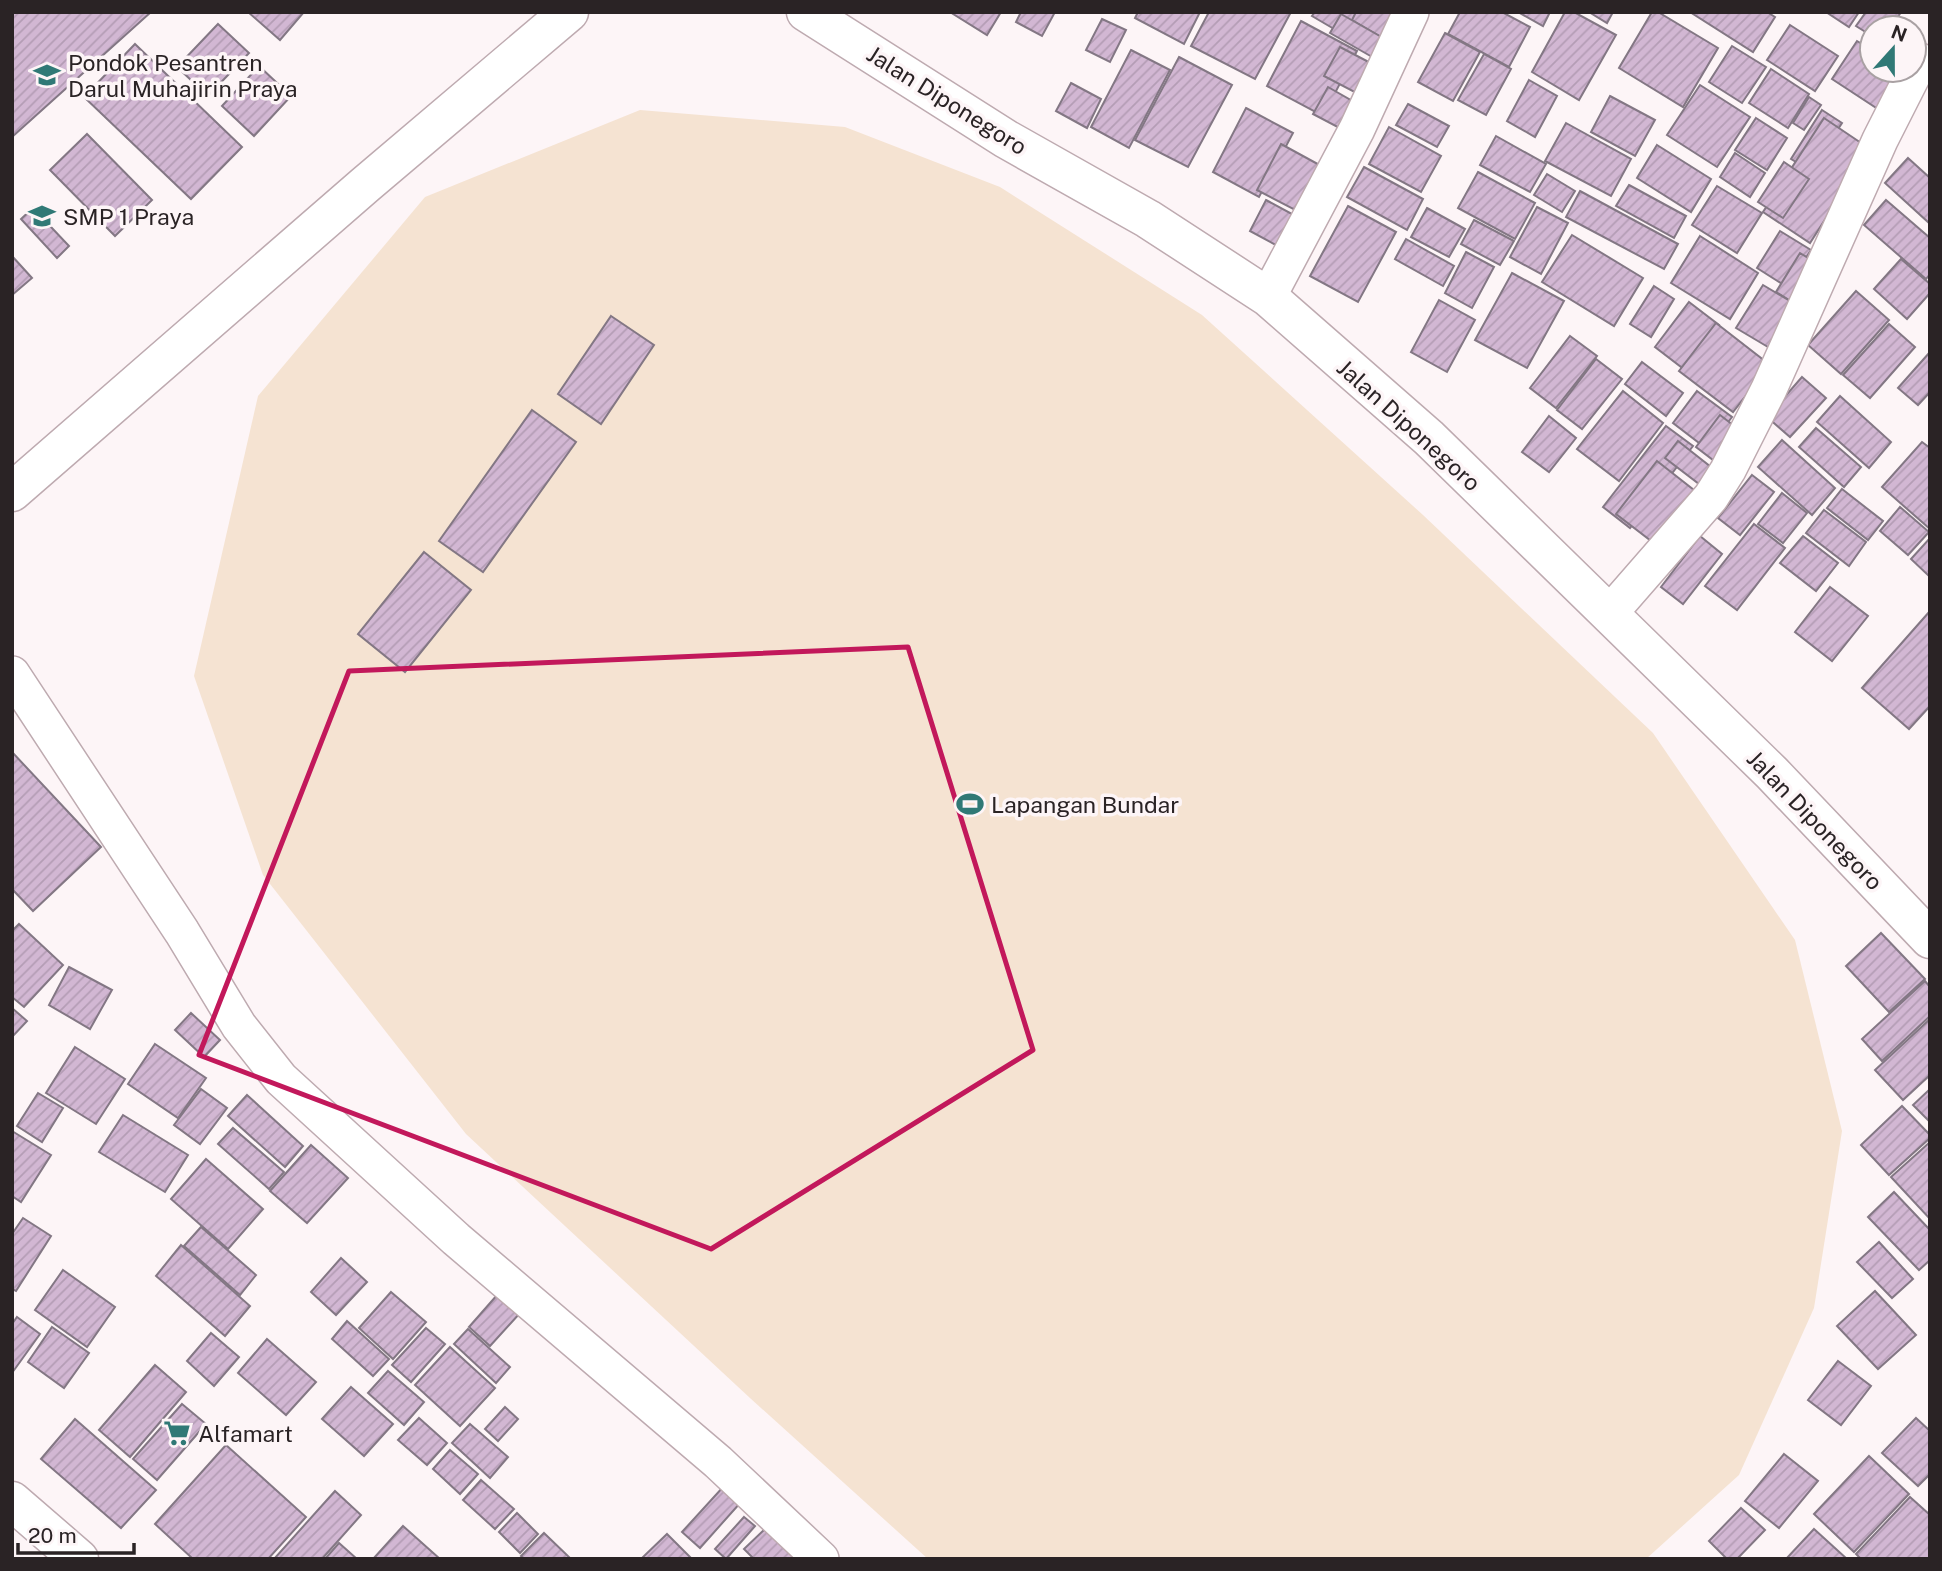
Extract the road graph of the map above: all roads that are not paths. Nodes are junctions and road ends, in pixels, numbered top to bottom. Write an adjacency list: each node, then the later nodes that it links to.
1 (569, 12): 6 (main road)
2 (806, 12): 5 (main road, Jalan Diponegoro)
3 (1411, 12): 5 (street)
4 (1911, 84): 7 (street)
5 (1268, 298): 7 (main road, Jalan Diponegoro)
6 (12, 492)
7 (1609, 614): 9 (main road, Jalan Diponegoro)
8 (12, 674): 12 (street)
9 (1930, 939)
10 (12, 1501): 11 (main road)
11 (79, 1559)
12 (821, 1559)

